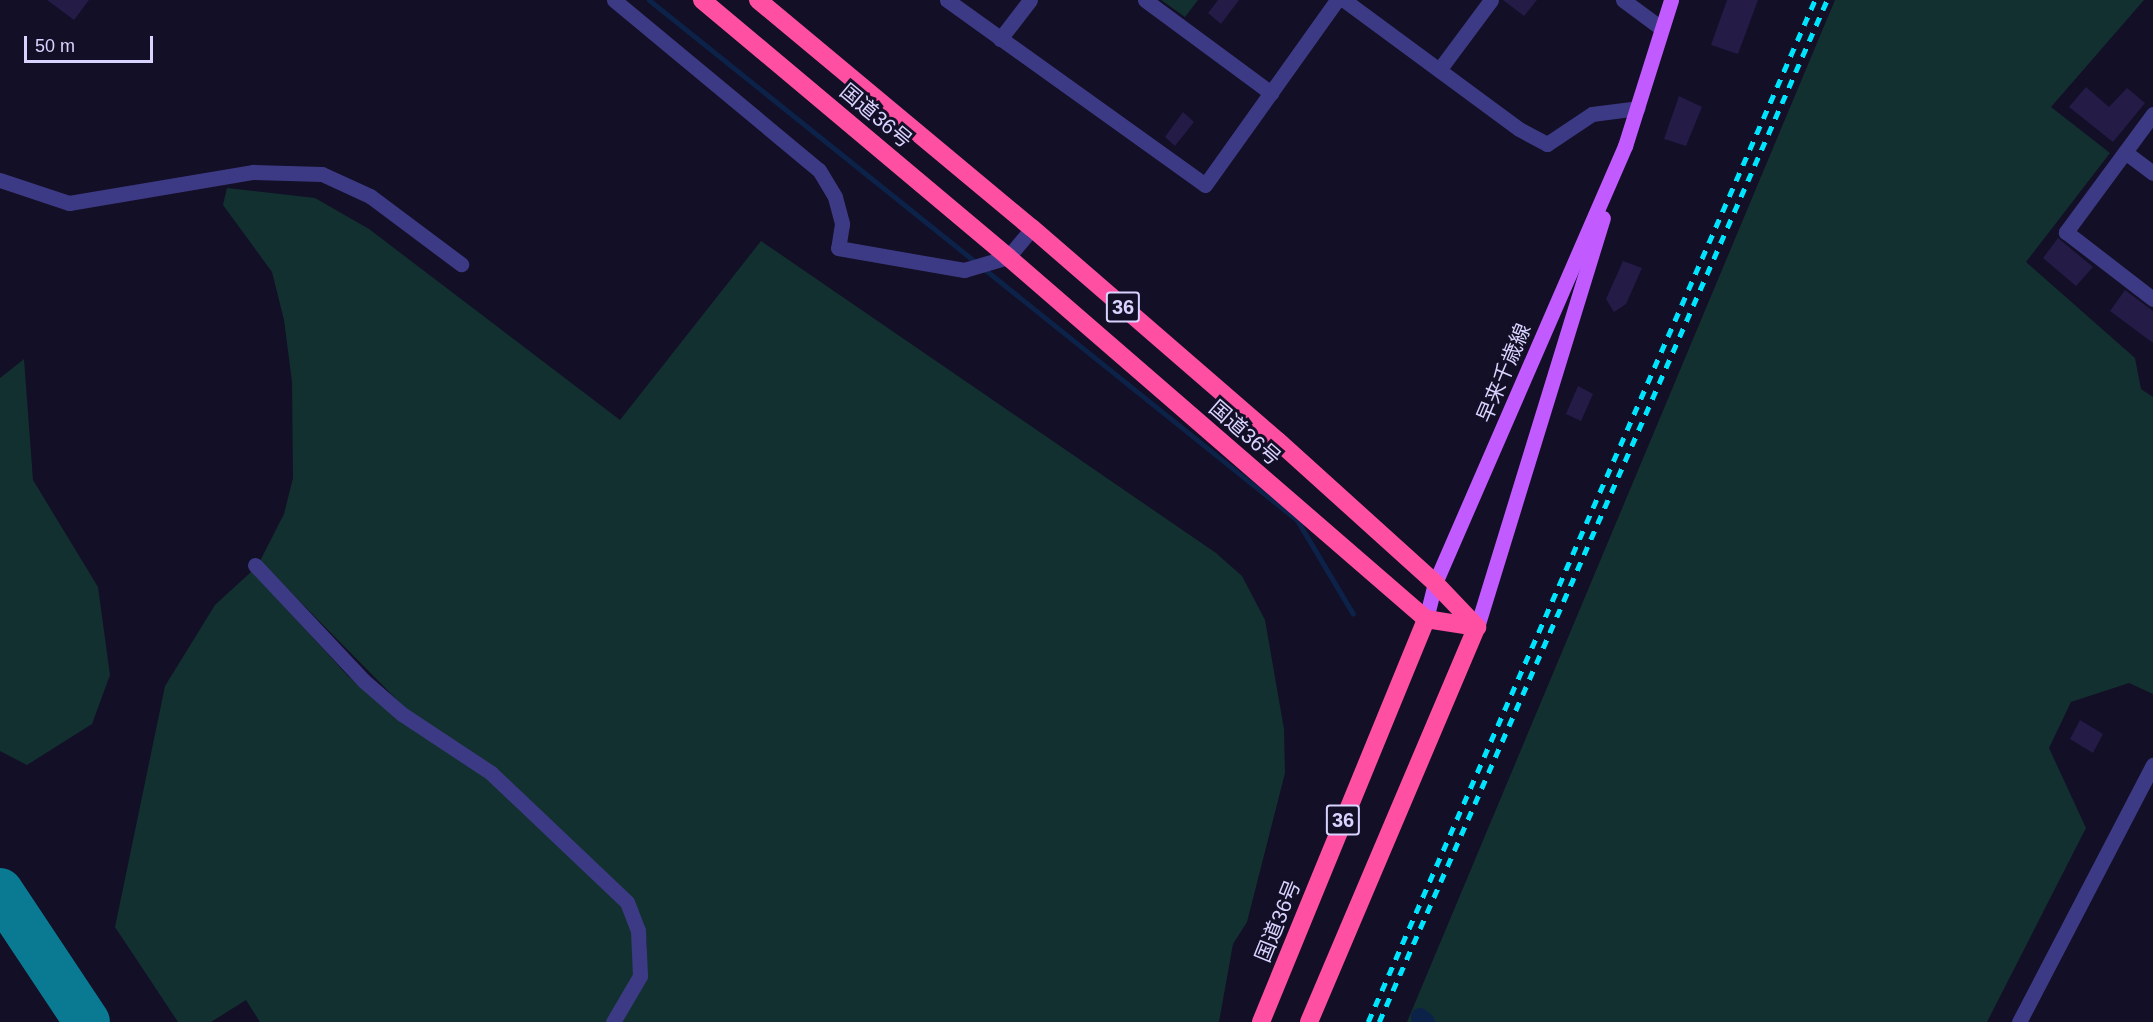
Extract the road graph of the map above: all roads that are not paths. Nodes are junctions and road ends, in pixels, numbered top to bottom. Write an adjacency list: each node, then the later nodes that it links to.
1 (614, 0): 23 (street)
2 (702, 0): 23 (highway, 国道36号 / 36)
3 (758, 0): 22 (highway, 国道36号 / 36)
4 (947, 0): 13 (street)
5 (1030, 0): 13 (street)
6 (1145, 0): 15 (street)
7 (1337, 0): 15 (street)
8 (1344, 0): 14 (street)
9 (1491, 0): 14 (street)
10 (1623, 0): 12 (street)
11 (1671, 0): 12 (main road, 早来千歳線)
12 (1661, 28): 16 (main road, 早来千歳線)
13 (1000, 39): 15 (street)
14 (1439, 70): 16 (street)
15 (1271, 93)
16 (1638, 108): 18 (main road, 早来千歳線)
17 (2153, 114): 19 (street)
18 (1625, 146): 27 (main road, 早来千歳線); 29 (main road, 早来千歳線)
19 (2125, 152): 20 (street); 25 (street)
20 (2153, 173)
21 (0, 180): 24 (street)
22 (1032, 228): 23 (street); 27 (highway, 国道36号 / 36)
23 (1008, 257): 28 (highway, 国道36号 / 36)
24 (461, 264)
25 (2153, 299)
26 (255, 565): 31 (street)
27 (1435, 583): 28 (main road, 早来千歳線); 29 (highway, 国道36号 / 36)
28 (1426, 618): 29 (highway); 32 (highway, 国道36号 / 36)
29 (1477, 627): 33 (highway, 36)
30 (2153, 765): 34 (street)
31 (613, 1022)
32 (1261, 1022)
33 (1309, 1022)
34 (2019, 1022)

